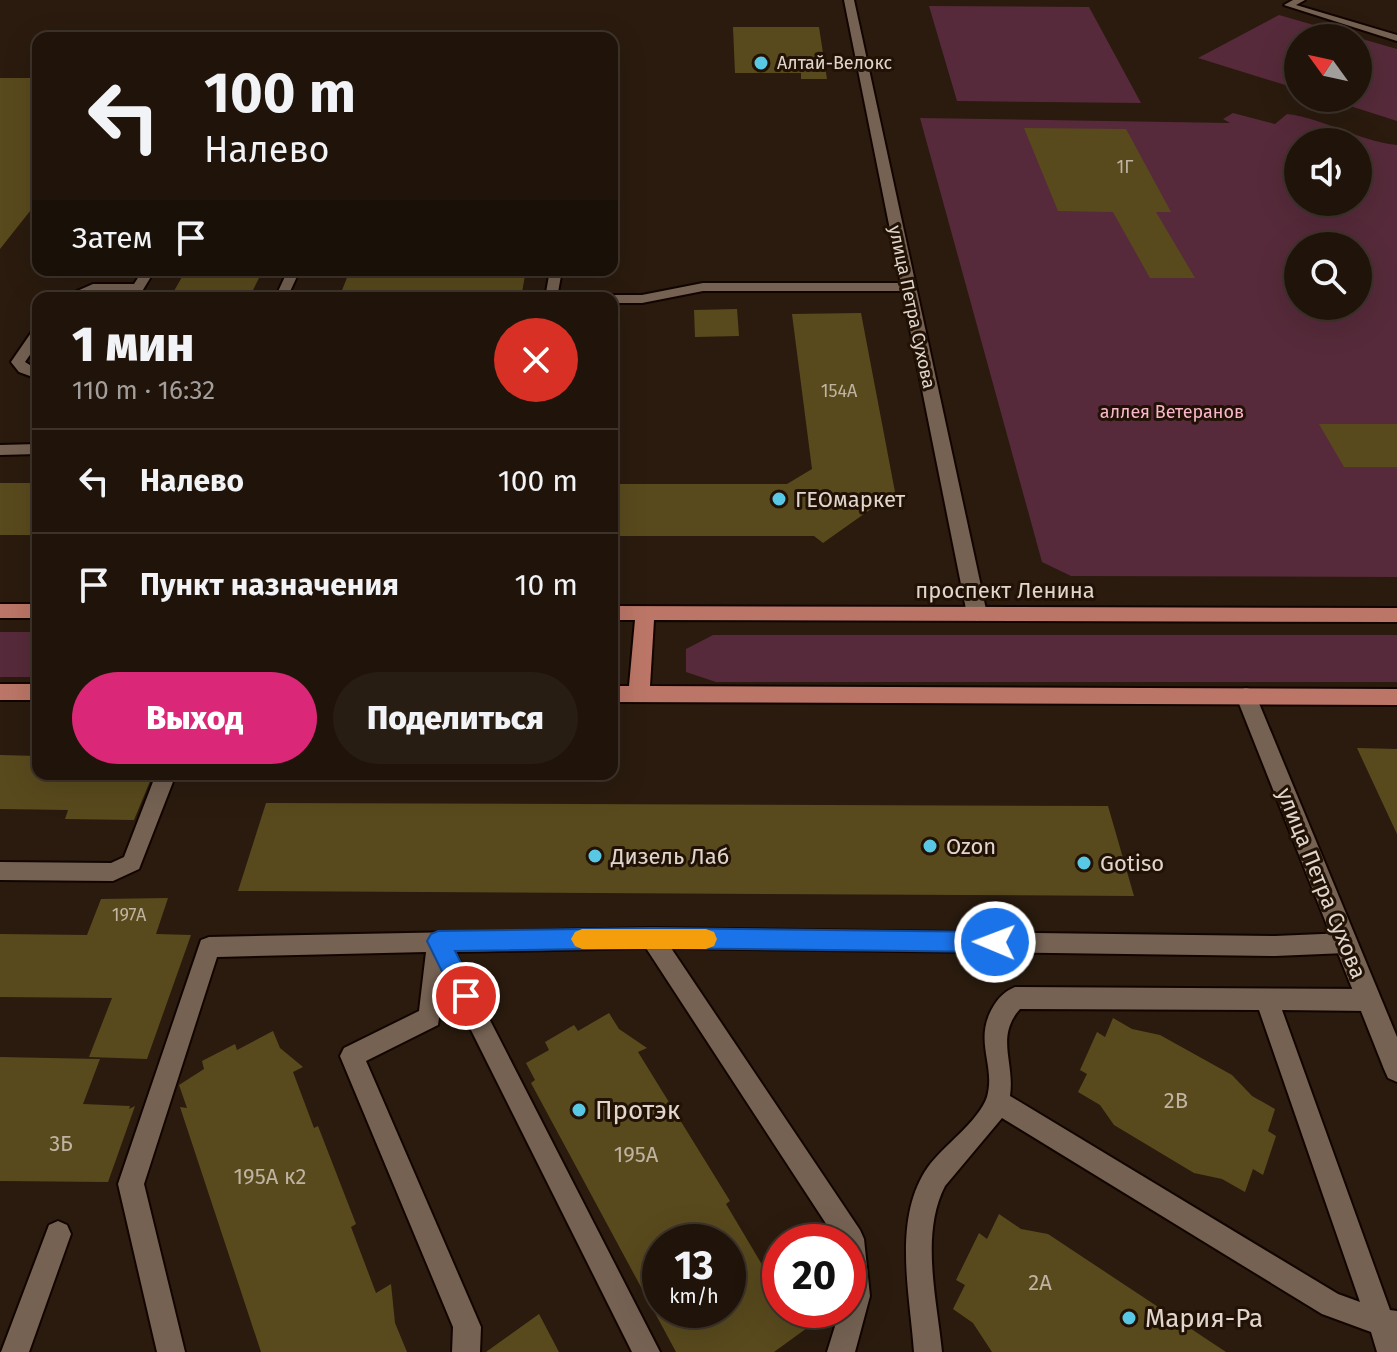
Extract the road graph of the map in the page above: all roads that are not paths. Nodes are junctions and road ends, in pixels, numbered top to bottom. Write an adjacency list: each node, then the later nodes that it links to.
1 (849, 0): 4 (street, улица Петра Сухова)
2 (1301, 0): 3 (lane)
3 (1397, 38)
4 (909, 287): 7 (lane); 16 (street, улица Петра Сухова)
5 (83, 292): 6 (lane)
6 (127, 292)
7 (618, 299)
8 (32, 342): 9 (lane)
9 (32, 372)
10 (32, 448): 11 (lane)
11 (0, 450)
12 (0, 611): 13 (main road)
13 (32, 611)
14 (618, 613): 15 (main road, проспект Ленина)
15 (645, 613): 16 (main road, проспект Ленина); 21 (main road)
16 (977, 614): 17 (main road, проспект Ленина)
17 (1397, 615)
18 (0, 692): 19 (main road)
19 (32, 692)
20 (618, 694): 21 (main road)
21 (639, 694): 22 (main road)
22 (1246, 696): 23 (main road); 28 (street, улица Петра Сухова)
23 (1397, 697)
24 (164, 780): 25 (lane)
25 (0, 871)
26 (652, 938): 27 (lane); 28 (lane); 39 (lane)
27 (438, 941): 36 (lane); 37 (lane); 38 (lane)
28 (1346, 943): 29 (street, улица Петра Сухова)
29 (1369, 1000): 30 (lane); 31 (street, улица Петра Сухова)
30 (1267, 1001): 32 (lane); 34 (lane)
31 (1397, 1069)
32 (998, 1102): 34 (lane); 40 (lane)
33 (58, 1234): 35 (lane)
34 (1389, 1324): 41 (lane)
35 (15, 1352)
36 (171, 1352)
37 (466, 1352)
38 (646, 1352)
39 (841, 1352)
40 (928, 1352)
41 (1391, 1352)

